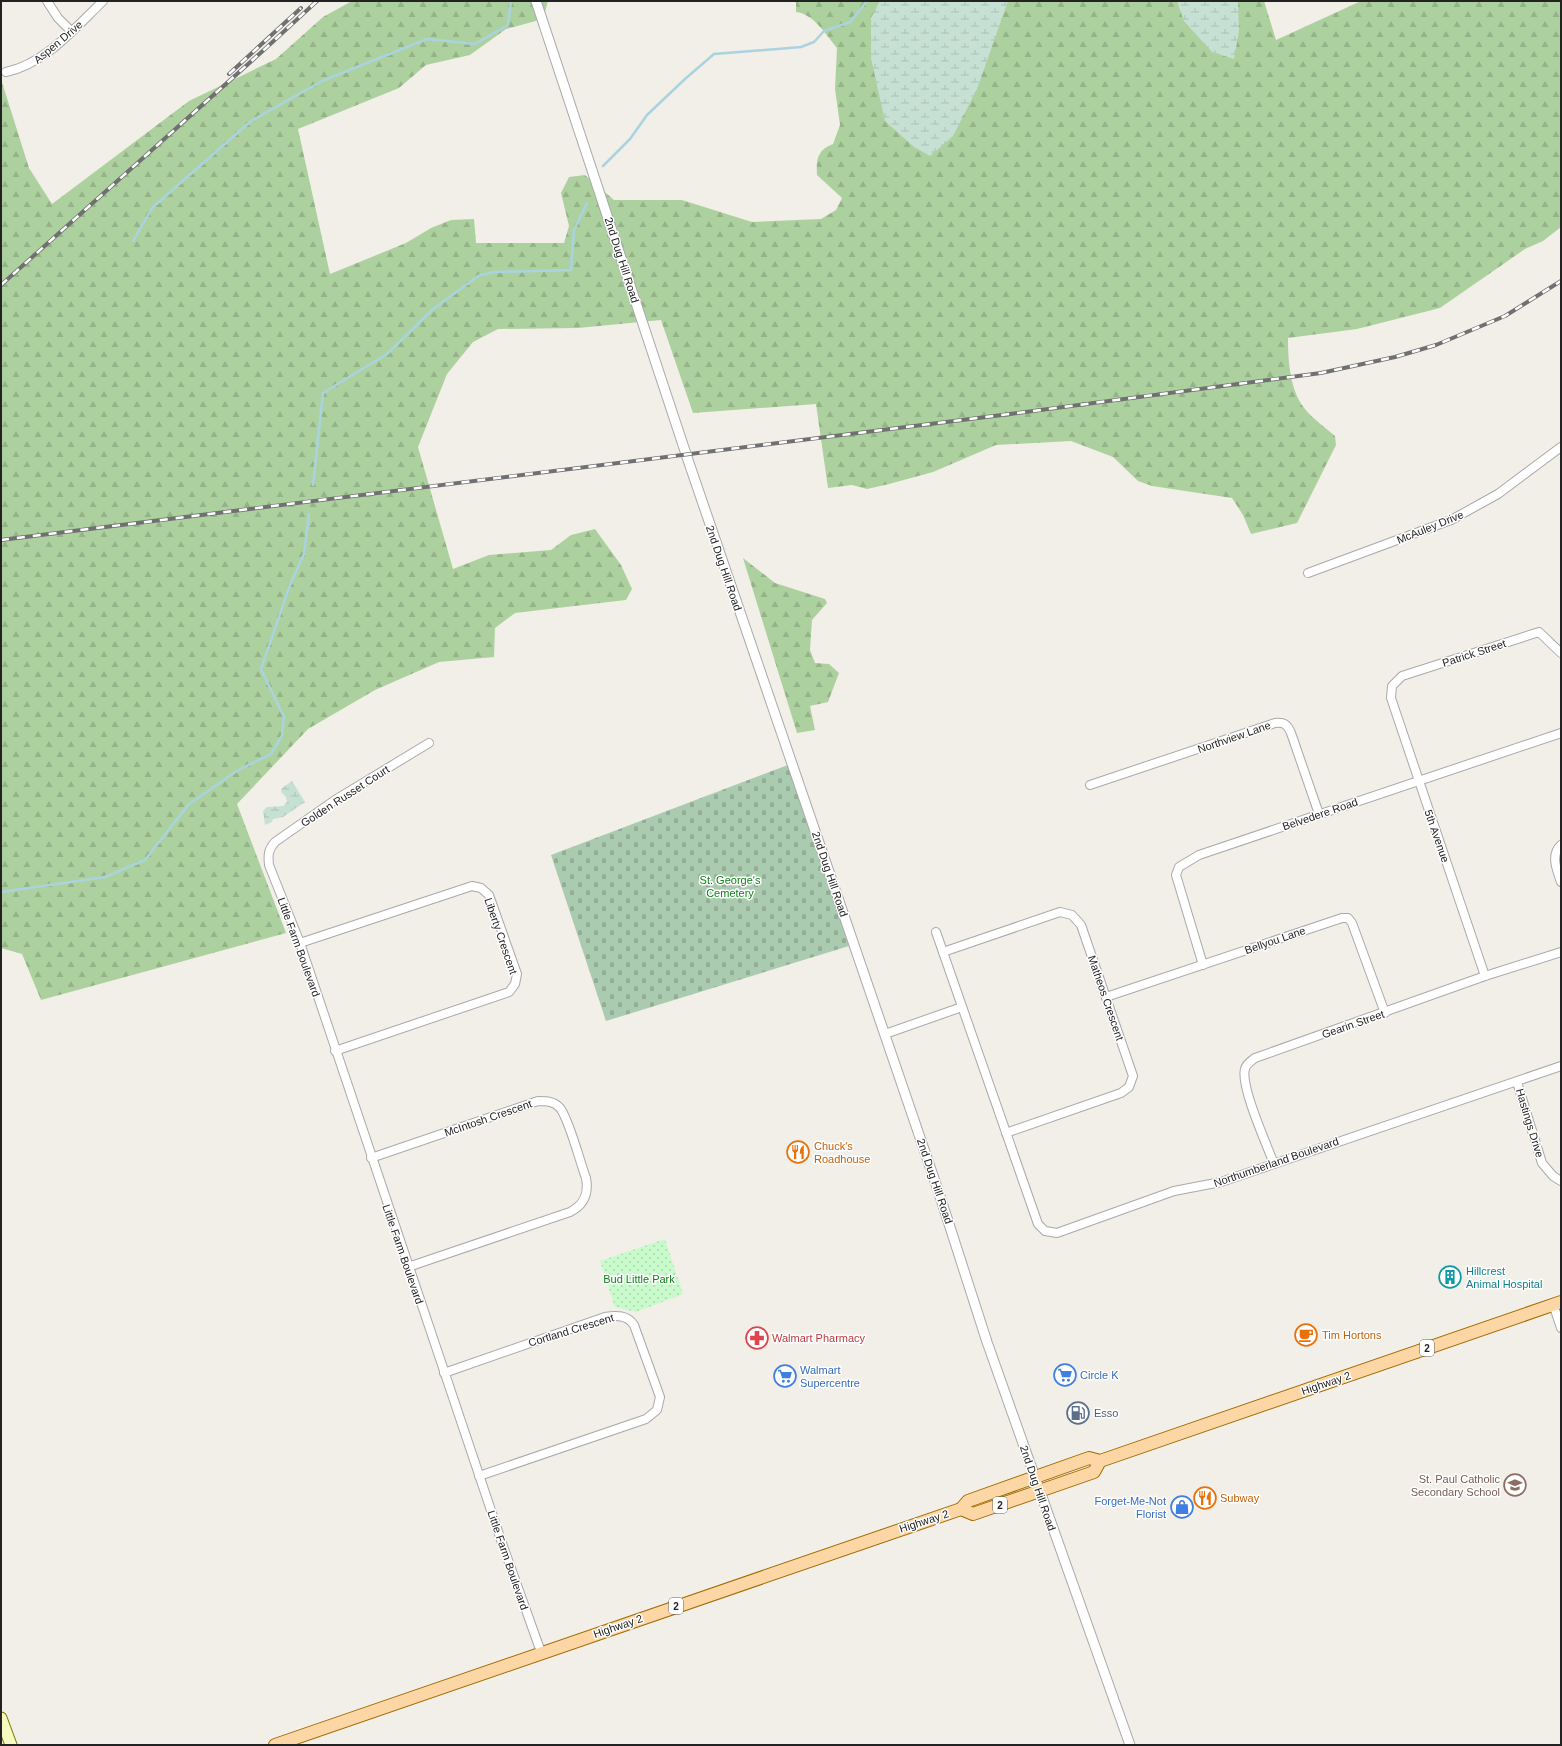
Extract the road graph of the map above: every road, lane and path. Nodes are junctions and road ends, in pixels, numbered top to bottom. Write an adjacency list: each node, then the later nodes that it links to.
1 (47, 1): 4 (street)
2 (103, 1): 4 (street, Aspen Drive)
3 (536, 1): 27 (street, 2nd Dug Hill Road)
4 (71, 32): 5 (street, Aspen Drive)
5 (6, 72)
6 (1561, 447): 7 (street, McAuley Drive)
7 (1308, 573)
8 (1561, 653): 9 (street, Patrick Street)
9 (1391, 696): 12 (street, 5th Avenue)
10 (1561, 732): 12 (street, Belvedere Road)
11 (429, 743): 16 (street, Golden Russet Court)
12 (1418, 780): 14 (street, Belvedere Road); 23 (street, 5th Avenue)
13 (1090, 785): 14 (street, Northview Lane)
14 (1319, 814): 22 (street, Belvedere Road)
15 (1561, 845): 17 (street)
16 (268, 855): 19 (street, Little Farm Boulevard)
17 (1561, 882)
18 (936, 932): 20 (street)
19 (300, 943): 28 (street, Little Farm Boulevard); 28 (street, Liberty Crescent)
20 (943, 952): 24 (street, Matheos Crescent); 25 (street)
21 (1561, 952): 23 (street, Gearin Street)
22 (1203, 965): 24 (street, Bellyou Lane); 26 (street, Bellyou Lane)
23 (1485, 976): 26 (street, Gearin Street)
24 (1106, 997): 31 (street, Matheos Crescent)
25 (962, 1007): 27 (street); 31 (street, Northumberland Boulevard)
26 (1385, 1013): 33 (street, Gearin Street)
27 (885, 1034): 41 (street, 2nd Dug Hill Road)
28 (335, 1051): 32 (street, Little Farm Boulevard)
29 (1561, 1066): 30 (street, Northumberland Boulevard)
30 (1516, 1082): 33 (street, Northumberland Boulevard); 34 (street, Hastings Drive)
31 (1006, 1133): 33 (street, Northumberland Boulevard)
32 (371, 1158): 35 (street, Little Farm Boulevard); 35 (street, McIntosh Crescent)
33 (1274, 1164)
34 (1561, 1181)
35 (408, 1267): 38 (street, Little Farm Boulevard)
36 (1557, 1303): 37 (street); 39 (main road, Highway 2 / 2)
37 (1561, 1328)
38 (444, 1373): 40 (street, Little Farm Boulevard); 40 (street, Cortland Crescent)
39 (1100, 1461): 41 (main road, Highway 2 / 2); 42 (main road, Highway 2 / 2)
40 (479, 1476): 44 (street, Little Farm Boulevard)
41 (1034, 1477): 42 (street, 2nd Dug Hill Road); 43 (main road, Highway 2 / 2)
42 (1039, 1491): 43 (main road, Highway 2 / 2); 48 (street, 2nd Dug Hill Road)
43 (961, 1509): 44 (main road, Highway 2 / 2)
44 (541, 1652): 47 (main road, Highway 2 / 2)
45 (1, 1718): 46 (main road)
46 (11, 1745)
47 (275, 1745)
48 (1130, 1745)

